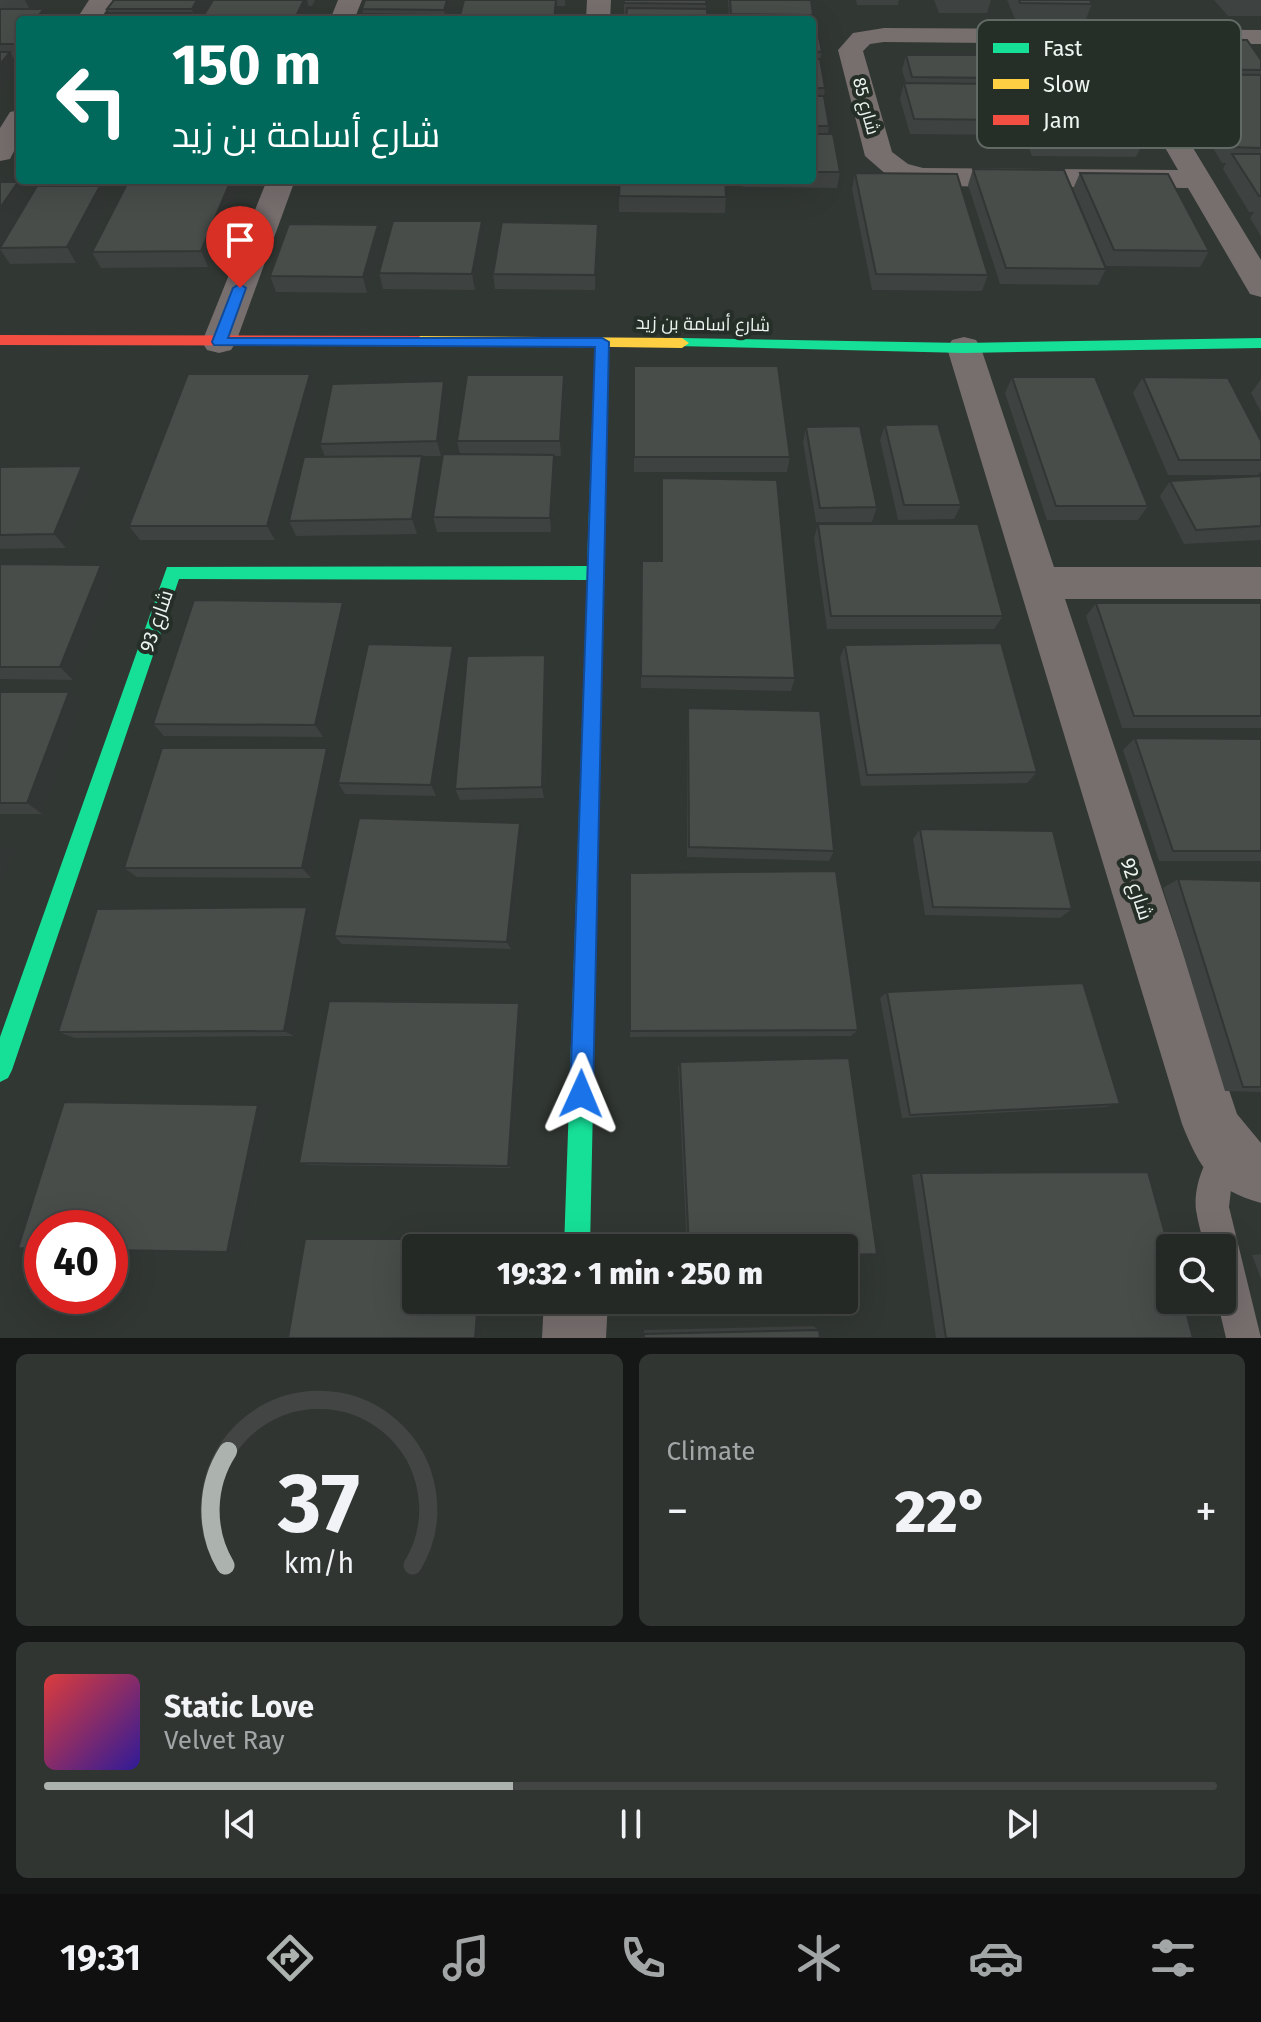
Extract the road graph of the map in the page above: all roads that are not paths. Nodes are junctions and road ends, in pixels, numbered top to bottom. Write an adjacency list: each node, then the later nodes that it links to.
1 (1167, 12): 2 (street)
2 (1169, 20)
3 (977, 36): 7 (street, شارع 85)
4 (16, 125): 6 (street)
5 (1179, 148): 7 (street)
6 (0, 153)
7 (1197, 179): 9 (street)
8 (279, 184): 11 (street)
9 (1261, 287)
10 (0, 340): 11 (street, شارع أسامة بن زيد)
11 (219, 342): 12 (street, شارع أسامة بن زيد)
12 (602, 342): 14 (street, شارع أسامة بن زيد); 15 (street)
13 (1261, 343): 14 (street, شارع أسامة بن زيد)
14 (964, 348): 16 (street, شارع 92)
15 (596, 573): 18 (street, شارع 93); 20 (street)
16 (1040, 583): 17 (street); 19 (street, شارع 92)
17 (1261, 583)
18 (0, 1070)
19 (1245, 1164): 23 (lane)
20 (577, 1234)
21 (575, 1314): 22 (street)
22 (574, 1338)
23 (1244, 1338)

